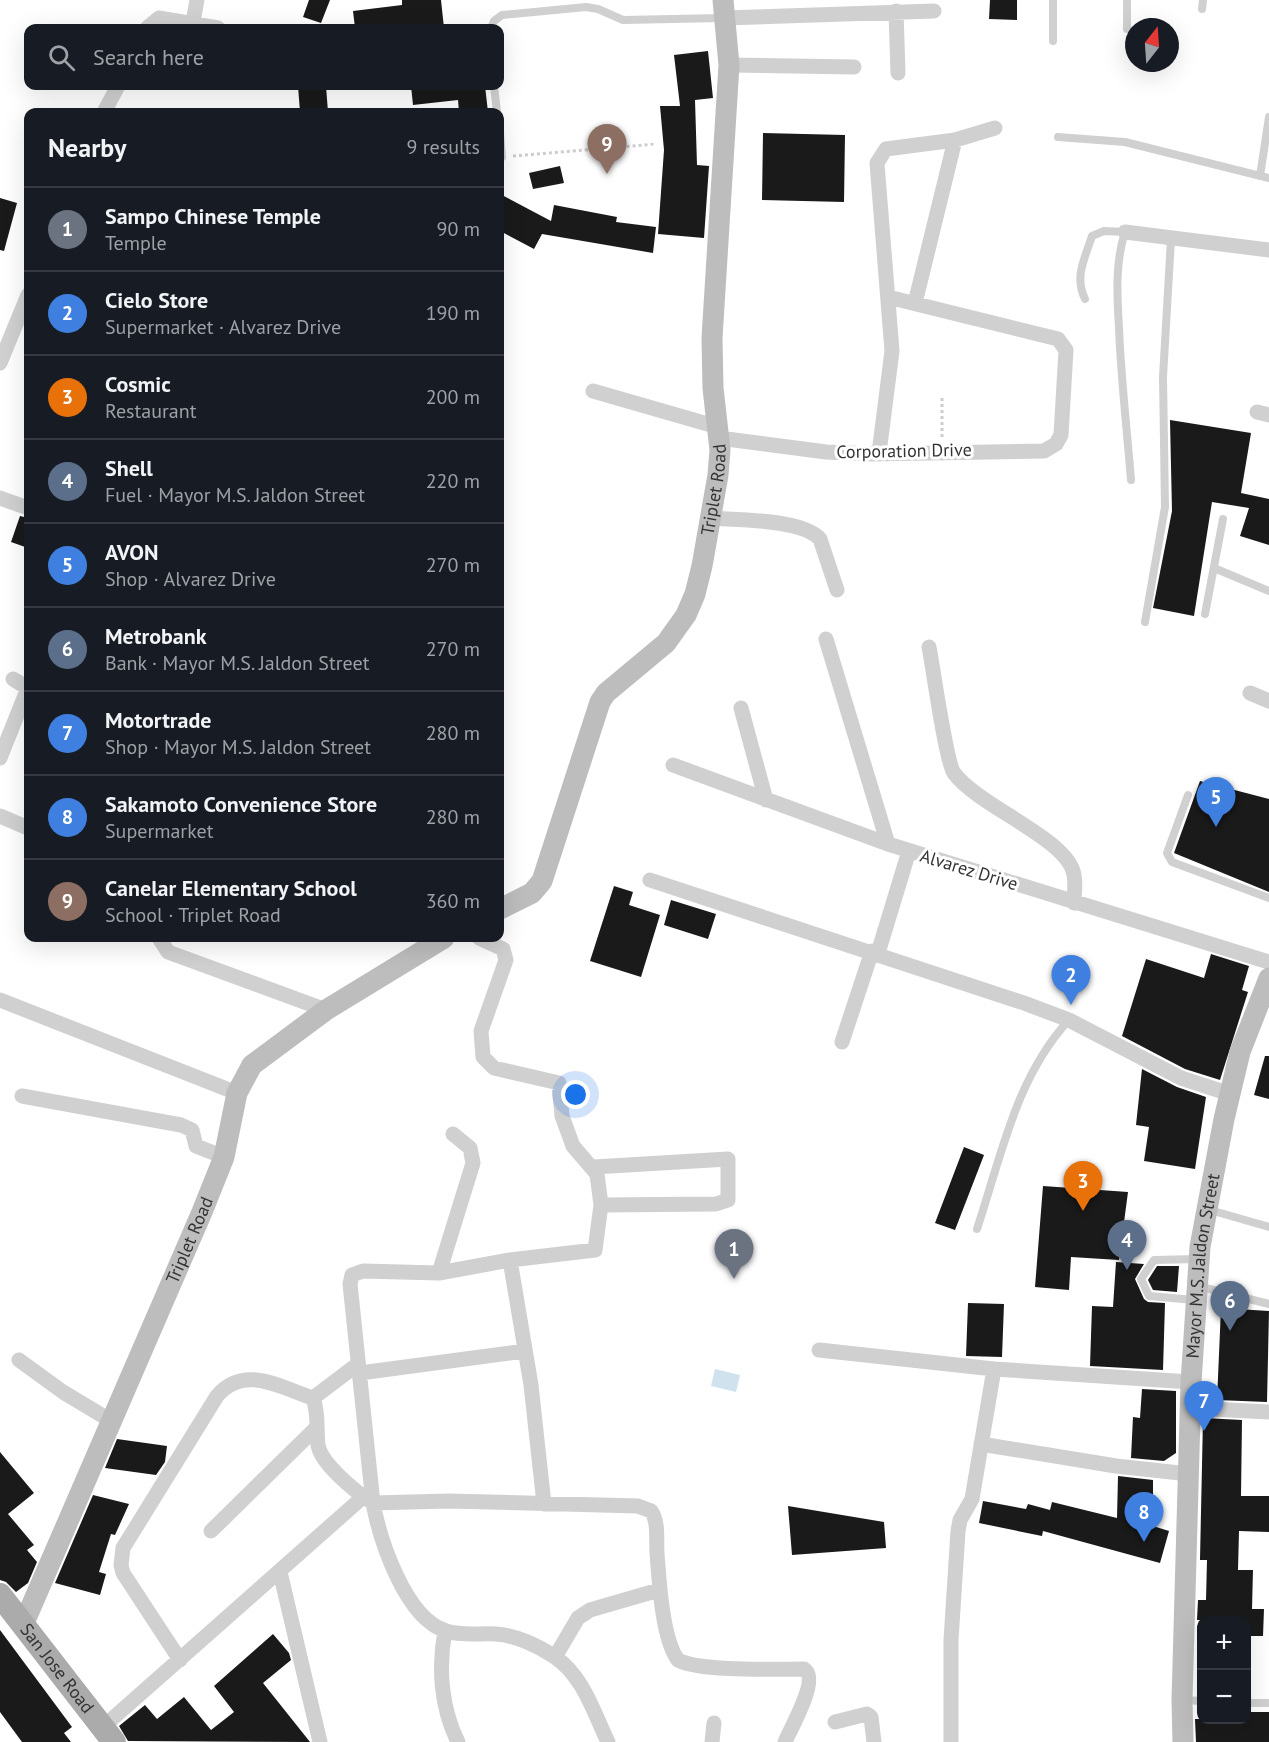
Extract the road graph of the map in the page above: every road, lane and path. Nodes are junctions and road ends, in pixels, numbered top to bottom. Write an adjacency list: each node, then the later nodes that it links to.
1 (197, 0): 8 (street)
2 (1053, 0): 12 (lane)
3 (1126, 0): 7 (lane)
4 (723, 9): 5 (street); 11 (lane); 13 (street, Triplet Road)
5 (896, 11): 6 (street); 15 (street)
6 (933, 11)
7 (1127, 18)
8 (193, 22): 9 (street); 10 (street)
9 (152, 24)
10 (201, 24)
11 (493, 24)
12 (1053, 41)
13 (729, 65): 14 (street); 38 (street, Triplet Road)
14 (854, 67)
15 (898, 73)
16 (117, 90): 18 (street)
17 (494, 90): 19 (lane)
18 (110, 108)
19 (497, 108)
20 (1269, 117): 26 (lane)
21 (995, 128): 23 (street)
22 (1058, 137): 26 (lane)
23 (955, 140): 31 (street); 33 (street)
24 (655, 144): 25 (path)
25 (504, 157)
26 (1260, 176): 27 (lane)
27 (1269, 177)
28 (1125, 232): 29 (street); 32 (lane); 41 (lane)
29 (1171, 239): 30 (street); 50 (lane)
30 (1269, 250)
31 (888, 297): 33 (street); 39 (street)
32 (1085, 299)
33 (915, 303): 40 (street, Corporation Drive)
34 (24, 305): 35 (street)
35 (0, 363)
36 (593, 392): 38 (street, Corporation Drive)
37 (942, 396): 40 (path)
38 (718, 432): 39 (street, Corporation Drive); 44 (street, Triplet Road)
39 (879, 453): 40 (street, Corporation Drive)
40 (942, 453)
41 (1131, 480)
42 (0, 498): 43 (street)
43 (24, 507)
44 (711, 518): 47 (street); 70 (street, Triplet Road)
45 (1223, 519): 46 (lane)
46 (1214, 568): 48 (lane); 49 (lane)
47 (837, 590)
48 (1269, 591)
49 (1205, 614)
50 (1145, 622)
51 (826, 639): 65 (street)
52 (929, 647): 69 (street)
53 (13, 680): 54 (street)
54 (24, 686)
55 (1250, 693): 57 (street)
56 (24, 698): 59 (street)
57 (1269, 701)
58 (741, 708): 62 (street)
59 (0, 758)
60 (673, 765): 62 (street, Alvarez Drive)
61 (1188, 795): 68 (lane)
62 (766, 800): 65 (street, Alvarez Drive)
63 (0, 816): 64 (street)
64 (24, 826)
65 (888, 844): 66 (street, Alvarez Drive)
66 (909, 851): 69 (street, Alvarez Drive); 74 (street)
67 (650, 880): 74 (street)
68 (1269, 898)
69 (1074, 903): 75 (street, Alvarez Drive)
70 (504, 907)
71 (162, 942): 78 (street)
72 (437, 942): 78 (street, Triplet Road)
73 (488, 942): 86 (street)
74 (875, 952): 79 (street); 80 (street)
75 (1269, 962)
76 (1269, 978): 82 (street, Mayor M.S. Jaldon Street)
77 (0, 999): 81 (street)
78 (326, 1010): 81 (street, Triplet Road)
79 (1069, 1020): 82 (street); 90 (lane)
80 (842, 1042)
81 (237, 1093): 85 (street, Triplet Road)
82 (1230, 1094): 88 (street, Mayor M.S. Jaldon Street)
83 (22, 1096): 85 (street)
84 (453, 1134): 93 (street)
85 (224, 1157): 105 (street, Triplet Road)
86 (594, 1167): 87 (street); 87 (street)
87 (601, 1205): 91 (street)
88 (1206, 1209): 89 (lane); 92 (street, Mayor M.S. Jaldon Street)
89 (1269, 1227)
90 (977, 1229)
91 (510, 1260): 93 (street); 97 (street)
92 (1199, 1260): 94 (street, Mayor M.S. Jaldon Street); 94 (lane)
93 (439, 1272): 99 (street)
94 (1196, 1293): 95 (lane); 101 (street, Mayor M.S. Jaldon Street)
95 (1269, 1304)
96 (819, 1350): 100 (street)
97 (525, 1351): 99 (street); 110 (street)
98 (19, 1360): 105 (street)
99 (359, 1368): 102 (street); 109 (street)
100 (994, 1369): 101 (street); 107 (street)
101 (1191, 1382): 103 (street, Mayor M.S. Jaldon Street)
102 (313, 1398): 106 (street); 117 (street)
103 (1191, 1408): 104 (street); 108 (street, Mayor M.S. Jaldon Street)
104 (1269, 1412)
105 (113, 1422): 114 (street, Triplet Road)
106 (317, 1427): 109 (street); 111 (street)
107 (981, 1444): 108 (street); 130 (street)
108 (1189, 1474): 118 (street, Mayor M.S. Jaldon Street)
109 (368, 1500): 110 (street); 112 (street); 115 (street)
110 (544, 1504): 113 (street)
111 (211, 1531)
112 (280, 1572): 117 (street); 124 (street)
113 (659, 1590): 116 (street); 128 (street)
114 (10, 1610): 123 (main road, San Jose Road)
115 (445, 1631): 116 (street); 125 (street)
116 (555, 1657): 126 (street)
117 (180, 1660): 123 (street)
118 (1192, 1701): 131 (street, Mayor M.S. Jaldon Street)
119 (1251, 1703): 120 (lane)
120 (1269, 1703)
121 (835, 1722): 129 (street)
122 (714, 1723): 127 (street)
123 (109, 1735)
124 (320, 1742)
125 (458, 1742)
126 (608, 1742)
127 (712, 1742)
128 (785, 1742)
129 (874, 1742)
130 (951, 1742)
131 (1183, 1742)

